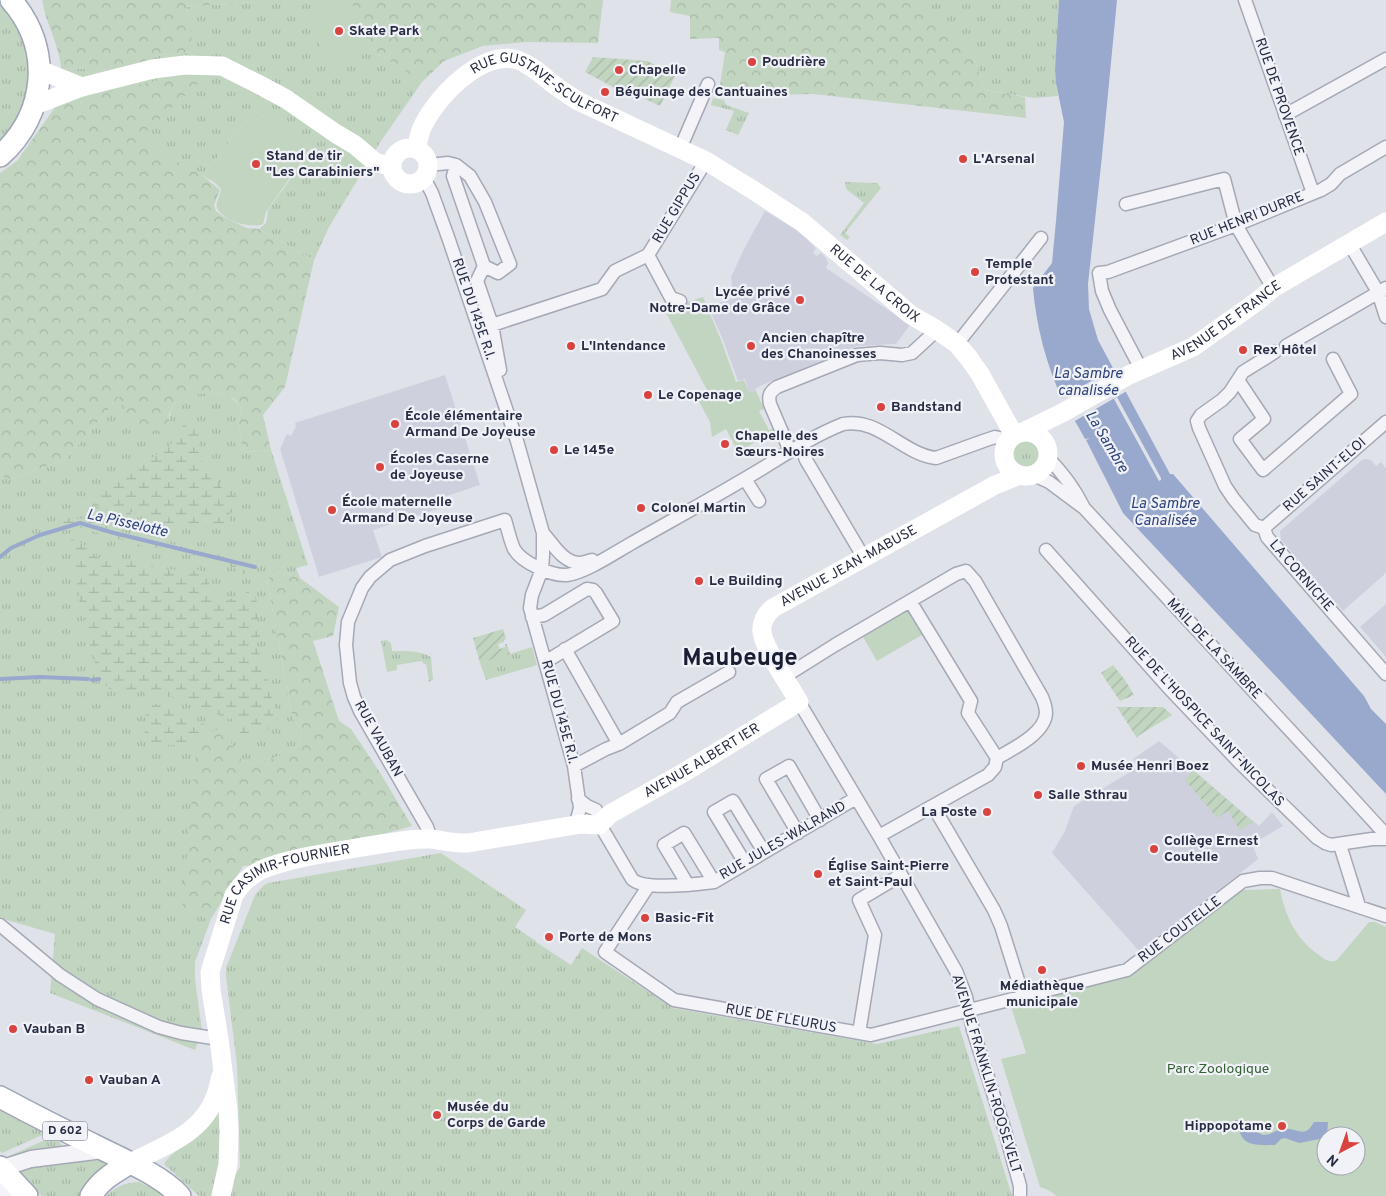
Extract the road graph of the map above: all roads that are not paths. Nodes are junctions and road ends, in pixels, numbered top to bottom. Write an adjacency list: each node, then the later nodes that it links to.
1 (1244, 0): 8 (street, RUE DE PROVENCE)
2 (15, 2): 4 (main road)
3 (1386, 59): 8 (street)
4 (40, 70): 6 (main road); 7 (main road)
5 (708, 84): 11 (street)
6 (82, 87): 7 (main road); 13 (main road)
7 (35, 105): 12 (main road)
8 (1285, 115): 17 (street, RUE DE PROVENCE)
9 (1386, 147): 17 (street, RUE HENRI DURRE)
10 (416, 149): 11 (main road, RUE GUSTAVE-SCULFORT); 13 (main road); 16 (main road)
11 (680, 149): 14 (main road, RUE GUSTAVE-SCULFORT)
12 (0, 156)
13 (394, 161): 16 (main road)
14 (706, 161): 23 (street, RUE GIPPUS); 30 (main road, RUE DE LA CROIX)
15 (456, 165): 16 (street); 24 (street); 24 (street)
16 (426, 172): 38 (street, RUE DU 145E R.I.)
17 (1313, 193): 20 (street, RUE HENRI DURRE)
18 (1126, 204): 20 (street)
19 (1386, 222): 22 (main road, AVENUE DE FRANCE)
20 (1236, 225): 25 (street); 33 (street, RUE HENRI DURRE)
21 (1041, 238): 31 (street)
22 (1349, 243): 25 (main road, AVENUE DE FRANCE); 26 (street)
23 (648, 256): 27 (street); 29 (street)
24 (484, 266): 29 (street, RUE DU 145E R.I.)
25 (1273, 288): 33 (main road, AVENUE DE FRANCE)
26 (1382, 290): 28 (street); 34 (street)
27 (680, 301)
28 (1386, 317)
29 (492, 325): 38 (street, RUE DU 145E R.I.)
30 (938, 330): 31 (main road, RUE DE LA CROIX); 39 (street)
31 (957, 344): 37 (main road, RUE DE LA CROIX)
32 (1333, 359): 34 (street)
33 (1141, 369): 35 (main road, AVENUE DE FRANCE)
34 (1238, 380): 45 (street, LA CORNICHE)
35 (1064, 413): 37 (main road, AVENUE DE FRANCE); 40 (main road)
36 (1386, 422): 45 (street, RUE SAINT-ELOI)
37 (1013, 440): 39 (street); 40 (main road); 41 (main road); 47 (main road)
38 (517, 441): 46 (street, RUE DU 145E R.I.)
39 (796, 448): 42 (street); 50 (street)
40 (1047, 453): 41 (main road); 44 (street)
41 (1027, 475): 44 (street, MAIL DE LA SAMBRE); 47 (main road, AVENUE JEAN-MABUSE)
42 (745, 479): 43 (street); 49 (street)
43 (759, 501)
44 (1084, 508): 70 (street, MAIL DE LA SAMBRE)
45 (1264, 528): 57 (street, LA CORNICHE)
46 (543, 534): 49 (street); 51 (street, RUE DU 145E R.I.)
47 (901, 537): 50 (main road, AVENUE JEAN-MABUSE)
48 (1046, 550): 74 (street, RUE DE L'HOSPICE SAINT-NICOLAS)
49 (607, 557): 51 (street)
50 (864, 558): 58 (main road, AVENUE JEAN-MABUSE)
51 (542, 569): 53 (street, RUE DU 145E R.I.); 72 (street, RUE VAUBAN)
52 (910, 601): 58 (street); 61 (street); 61 (street)
53 (532, 618): 54 (street); 55 (street, RUE DU 145E R.I.)
54 (565, 649): 55 (street); 60 (street)
55 (545, 662): 62 (street, RUE DU 145E R.I.)
56 (729, 672): 60 (street)
57 (1386, 674)
58 (784, 676): 59 (main road, AVENUE JEAN-MABUSE)
59 (799, 702): 63 (street, AVENUE FRANKLIN-ROOSEVELT); 66 (main road, AVENUE ALBERT IER)
60 (619, 744): 62 (street)
61 (997, 758): 65 (street)
62 (574, 766): 64 (street, RUE DU 145E R.I.)
63 (856, 798): 67 (street, RUE JULES-WALRAND); 71 (street, AVENUE FRANKLIN-ROOSEVELT)
64 (578, 799): 66 (street); 68 (street, RUE DU 145E R.I.)
65 (933, 806): 71 (street); 84 (street)
66 (599, 819): 68 (main road, AVENUE ALBERT IER); 79 (street)
67 (820, 820): 69 (street, RUE JULES-WALRAND); 69 (street)
68 (572, 826): 72 (main road, RUE CASIMIR-FOURNIER)
69 (798, 833): 75 (street, RUE JULES-WALRAND)
70 (1386, 835)
71 (879, 836): 77 (street, AVENUE FRANKLIN-ROOSEVELT)
72 (431, 839): 87 (main road, RUE CASIMIR-FOURNIER)
73 (1386, 839): 74 (street, RUE DE L'HOSPICE SAINT-NICOLAS)
74 (1340, 845): 81 (street)
75 (764, 852): 76 (street, RUE JULES-WALRAND); 76 (street)
76 (745, 863): 78 (street, RUE JULES-WALRAND)
77 (901, 875): 85 (street, AVENUE FRANKLIN-ROOSEVELT); 86 (street)
78 (714, 882): 80 (street, RUE JULES-WALRAND); 80 (street)
79 (649, 885): 80 (street, RUE JULES-WALRAND); 86 (street, RUE DE FLEURUS)
80 (688, 885)
81 (1359, 906): 82 (street, RUE COUTELLE); 84 (street, RUE COUTELLE)
82 (1386, 916)
83 (0, 925): 87 (street)
84 (1023, 996): 85 (street, RUE COUTELLE)
85 (969, 1009): 86 (street, RUE DE FLEURUS); 93 (street, AVENUE FRANKLIN-ROOSEVELT)
86 (859, 1033)
87 (219, 1039): 88 (main road, RUE CASIMIR-FOURNIER)
88 (223, 1068): 91 (main road); 96 (main road, RUE CASIMIR-FOURNIER)
89 (0, 1097): 90 (main road, D 602)
90 (102, 1150): 91 (main road, D 602); 92 (street)
91 (130, 1163): 94 (main road); 95 (main road)
92 (8, 1179)
93 (1023, 1193)
94 (92, 1196)
95 (180, 1196)
96 (221, 1196)

